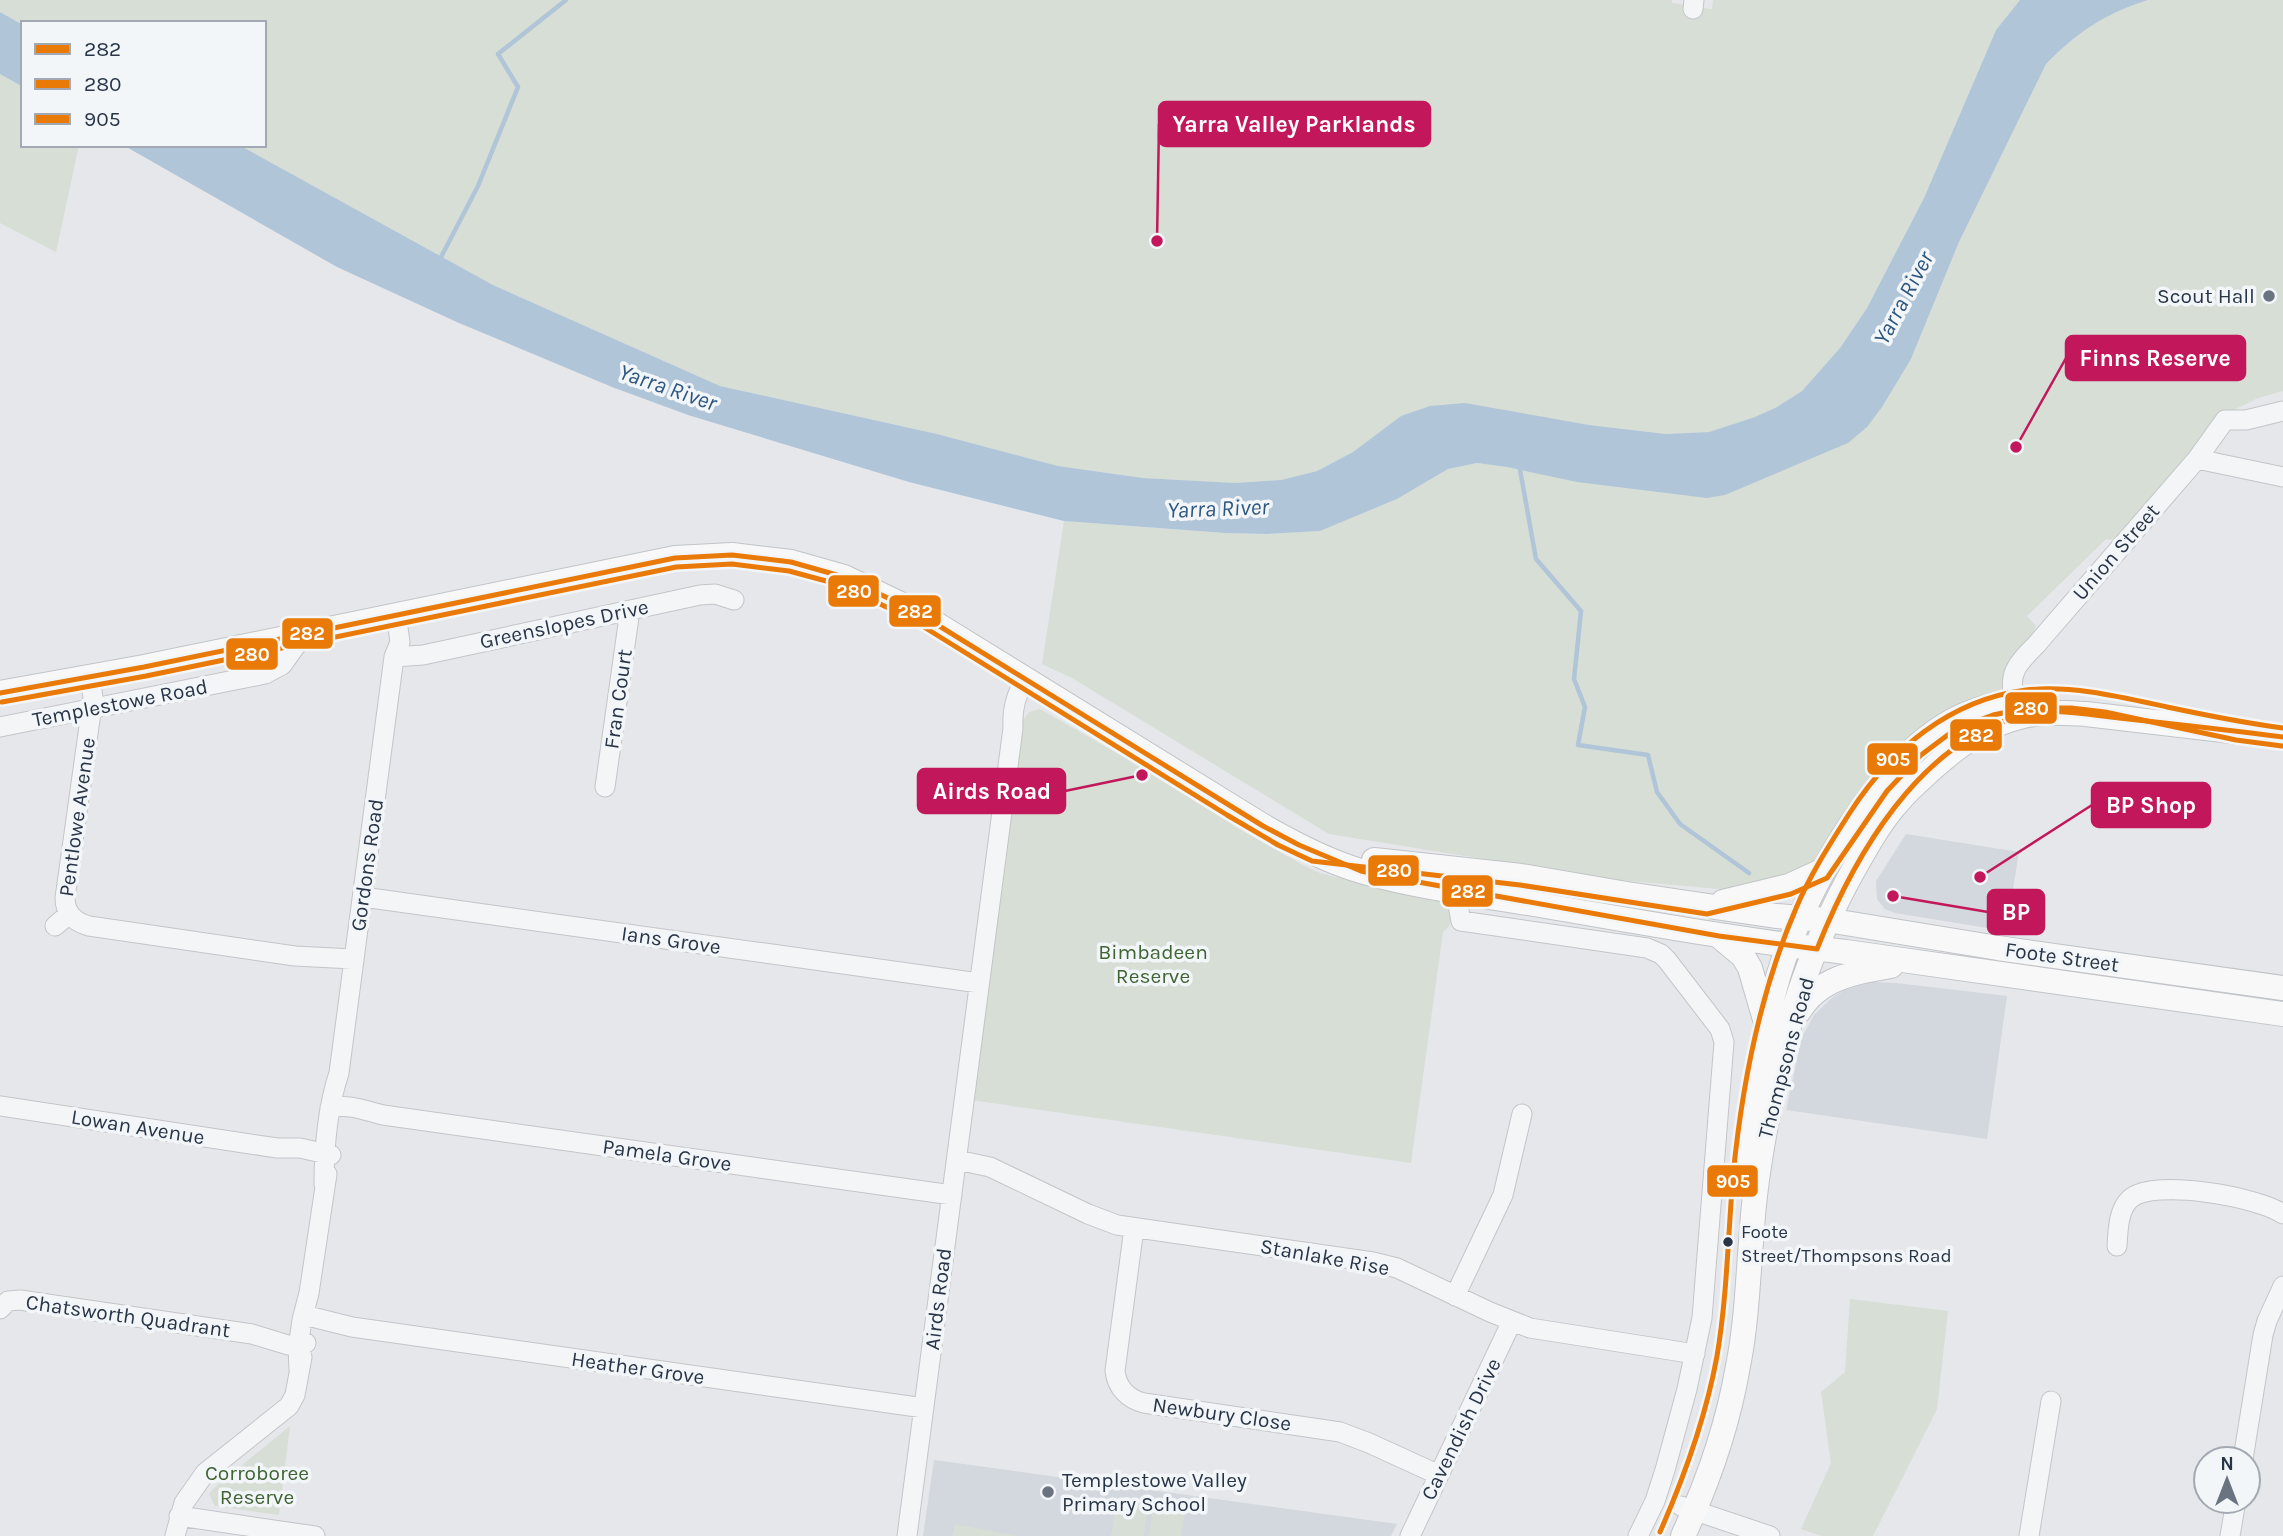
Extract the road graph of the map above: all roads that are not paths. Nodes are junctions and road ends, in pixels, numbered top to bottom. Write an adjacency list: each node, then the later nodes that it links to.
1 (2283, 411): 2 (street, Union Street)
2 (2197, 459): 3 (street); 12 (street, Union Street)
3 (2283, 477)
4 (734, 600): 5 (street, Greenslopes Drive)
5 (630, 610): 8 (street, Greenslopes Drive); 16 (street, Fran Court)
6 (388, 616): 7 (main road, Templestowe Road); 8 (street, Gordons Road); 10 (main road, Templestowe Road)
7 (305, 633): 9 (main road, Templestowe Road); 13 (street, Templestowe Road)
8 (394, 657): 20 (street, Gordons Road)
9 (90, 676): 11 (main road, Templestowe Road); 13 (street, Pentlowe Avenue)
10 (1032, 682): 17 (main road, Templestowe Road); 29 (street, Airds Road)
11 (0, 693)
12 (2022, 705): 15 (main road); 18 (main road); 23 (main road)
13 (92, 709): 14 (street, Templestowe Road); 28 (street, Pentlowe Avenue)
14 (0, 727)
15 (2283, 737)
16 (605, 787)
17 (1314, 852): 19 (main road, Templestowe Road); 21 (main road, Templestowe Road)
18 (1822, 871): 21 (main road); 22 (main road)
19 (1455, 890): 24 (main road, Templestowe Road); 47 (street)
20 (363, 897): 28 (street, Gordons Road); 29 (street, Ians Grove)
21 (1706, 905): 22 (main road, Templestowe Road)
22 (1800, 918): 23 (main road, Foote Street); 25 (main road, Thompsons Road)
23 (1827, 920): 26 (main road); 30 (main road, Foote Street)
24 (1719, 936): 25 (main road, Templestowe Road); 32 (main road)
25 (1789, 946): 26 (main road, Templestowe Road); 32 (main road, Thompsons Road)
26 (1817, 949): 27 (main road, Foote Street); 32 (main road, Thompsons Road)
27 (1912, 962): 31 (main road, Foote Street); 32 (main road)
28 (353, 965): 34 (street, Gordons Road)
29 (979, 983): 37 (street, Airds Road)
30 (2283, 988)
31 (2283, 1014)
32 (1778, 1026): 52 (main road, Thompsons Road)
33 (0, 1106): 36 (street, Lowan Avenue)
34 (335, 1108): 36 (street, Gordons Road); 38 (street, Pamela Grove)
35 (1522, 1114): 43 (street)
36 (326, 1155): 46 (street, Gordons Road)
37 (957, 1160): 38 (street, Airds Road); 40 (street, Stanlake Rise)
38 (952, 1195): 49 (street, Airds Road)
39 (2283, 1214): 41 (street)
40 (1134, 1228): 43 (street, Stanlake Rise); 51 (street, Newbury Close)
41 (2117, 1246)
42 (2283, 1286): 50 (street)
43 (1455, 1296): 45 (street, Stanlake Rise)
44 (1, 1303): 46 (street, Chatsworth Quadrant)
45 (1513, 1321): 47 (street, Stanlake Rise); 51 (street, Cavendish Drive)
46 (305, 1330): 49 (street, Heather Grove); 54 (street, Gordons Road)
47 (1695, 1354): 59 (street)
48 (2051, 1401): 63 (street)
49 (924, 1408): 57 (street, Airds Road)
50 (2245, 1445)
51 (1438, 1475): 58 (street, Cavendish Drive)
52 (1688, 1509): 60 (main road, Thompsons Road); 61 (main road, Thompsons Road); 62 (street)
53 (2234, 1515): 64 (street)
54 (179, 1516): 55 (street, Gordons Road); 56 (street)
55 (176, 1536)
56 (315, 1536)
57 (907, 1536)
58 (1410, 1536)
59 (1638, 1536)
60 (1668, 1536)
61 (1683, 1536)
62 (1770, 1536)
63 (2029, 1536)
64 (2230, 1536)

